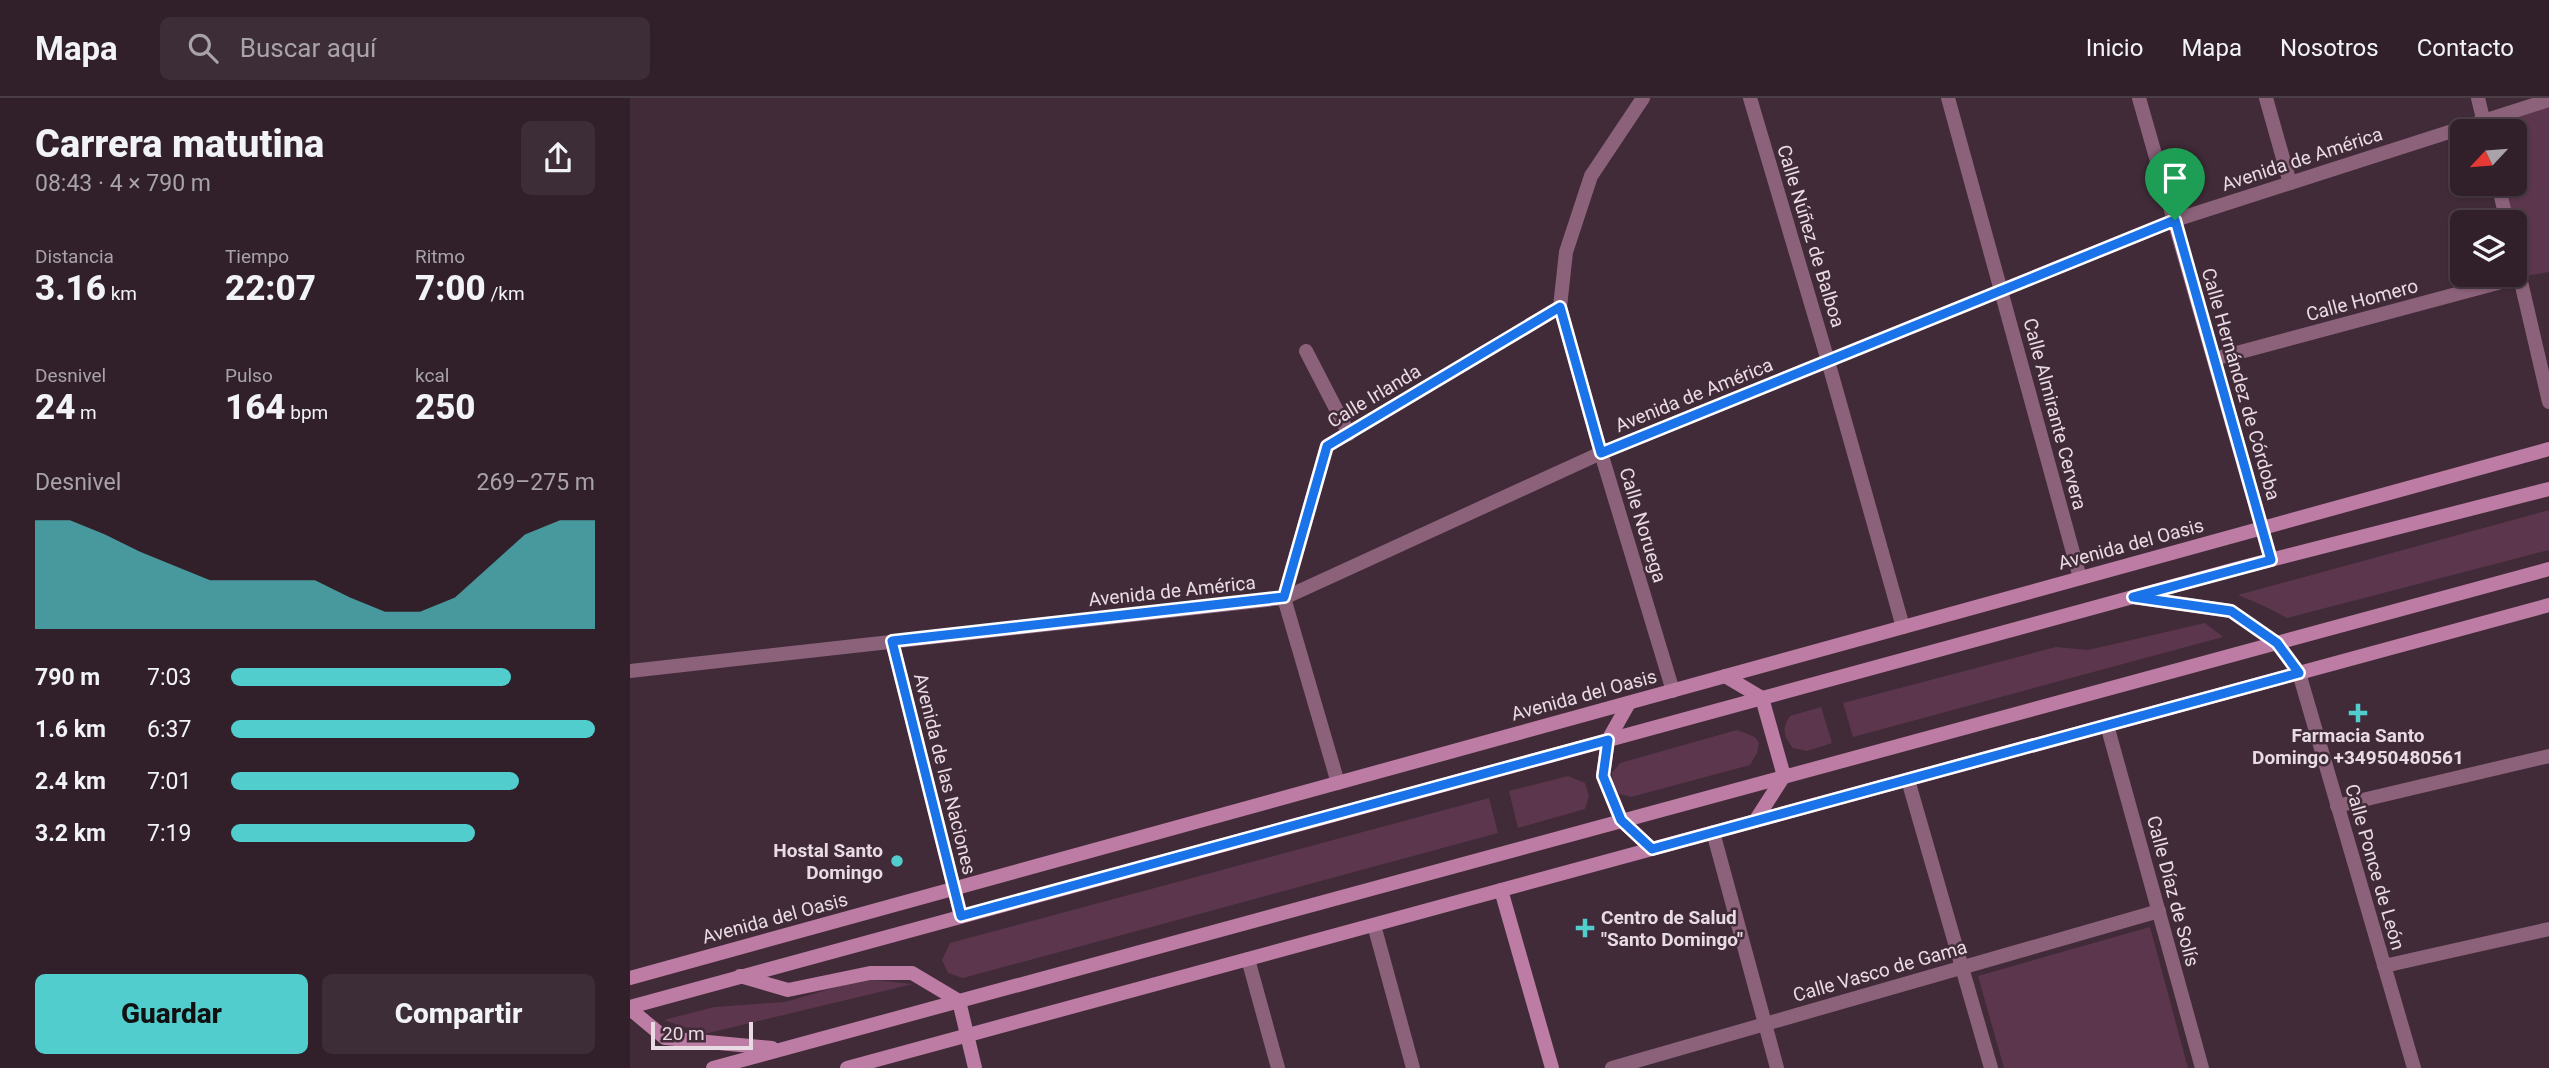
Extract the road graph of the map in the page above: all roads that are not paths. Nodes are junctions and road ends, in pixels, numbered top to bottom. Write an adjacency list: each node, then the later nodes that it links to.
1 (1643, 98): 16 (street, Calle Noruega)
2 (1750, 98): 19 (street, Calle Núñez de Balboa)
3 (1948, 98): 15 (street, Calle Almirante Cervera)
4 (2139, 98): 12 (street, Calle Hernández de Córdoba)
5 (2266, 98): 11 (street)
6 (2478, 98): 8 (street)
7 (2549, 100): 9 (street, Avenida de América)
8 (2483, 119)
9 (2502, 119)
10 (2450, 136): 11 (street, Avenida de América)
11 (2290, 183): 12 (street, Avenida de América)
12 (2175, 220): 15 (street, Avenida de América); 18 (street, Calle Hernández de Córdoba)
13 (2483, 287): 18 (street, Calle Homero)
14 (2522, 287): 20 (street)
15 (2002, 291): 19 (street, Avenida de América); 28 (street, Calle Almirante Cervera)
16 (1560, 307): 21 (street, Calle Irlanda); 23 (street, Calle Noruega)
17 (1306, 351): 21 (street)
18 (2214, 359): 25 (street, Calle Hernández de Córdoba)
19 (1828, 361): 23 (street, Avenida de América); 32 (street, Calle Núñez de Balboa)
20 (2549, 402)
21 (1349, 434): 29 (street, Calle Irlanda)
22 (2549, 449): 25 (street, Avenida del Oasis)
23 (1601, 453): 29 (street, Avenida de América); 38 (street, Calle Noruega)
24 (2549, 489): 26 (street)
25 (2261, 528): 26 (street, Calle Hernández de Córdoba); 28 (street, Avenida del Oasis)
26 (2271, 560): 30 (street)
27 (2549, 569): 34 (street)
28 (2080, 578): 32 (street, Avenida del Oasis)
29 (1284, 597): 33 (street, Avenida de América); 46 (street)
30 (2133, 597): 34 (street, Calle Ponce de León); 39 (street)
31 (2549, 605): 36 (street)
32 (1903, 627): 37 (street, Avenida del Oasis)
33 (892, 641): 35 (street, Avenida de América); 52 (street, Avenida de las Naciones)
34 (2277, 643): 36 (street, Calle Ponce de León); 44 (street)
35 (630, 671)
36 (2299, 673): 41 (street); 47 (street, Calle Ponce de León)
37 (1725, 677): 38 (street, Avenida del Oasis); 39 (street)
38 (1673, 691): 40 (street, Avenida del Oasis)
39 (1762, 698): 42 (street); 44 (street)
40 (1629, 703): 42 (street); 46 (street, Avenida del Oasis)
41 (2107, 725): 45 (street); 54 (street, Calle Díaz de Solís)
42 (1608, 740): 48 (street); 55 (street)
43 (2549, 756): 47 (street)
44 (1784, 776): 48 (street); 49 (street)
45 (1909, 780): 49 (street); 60 (street)
46 (1338, 783): 52 (street, Avenida del Oasis)
47 (2337, 806): 59 (street, Calle Ponce de León)
48 (1621, 820): 51 (street); 63 (street)
49 (1755, 821): 50 (street)
50 (1713, 832): 51 (street); 65 (street)
51 (1652, 849): 53 (street)
52 (955, 889): 55 (street, Avenida de las Naciones); 62 (street, Avenida del Oasis)
53 (1501, 890): 56 (street); 73 (street)
54 (2159, 911): 60 (street, Calle Vasco de Gama); 77 (street, Calle Díaz de Solís)
55 (961, 916): 61 (street)
56 (1374, 925): 58 (street); 72 (street)
57 (2549, 929): 59 (street)
58 (1248, 959): 66 (street); 71 (street)
59 (2384, 966): 78 (street, Calle Ponce de León)
60 (1962, 968): 65 (street, Calle Vasco de Gama); 76 (street)
61 (740, 976): 63 (street); 64 (street)
62 (630, 978)
63 (959, 1001): 66 (street); 67 (street)
64 (630, 1008): 67 (street)
65 (1765, 1024): 74 (street, Calle Vasco de Gama); 75 (street)
66 (967, 1035): 69 (street); 70 (street)
67 (782, 1049): 68 (street)
68 (713, 1068)
69 (847, 1068)
70 (975, 1068)
71 (1278, 1068)
72 (1413, 1068)
73 (1552, 1068)
74 (1612, 1068)
75 (1777, 1068)
76 (1991, 1068)
77 (2202, 1068)
78 (2414, 1068)

